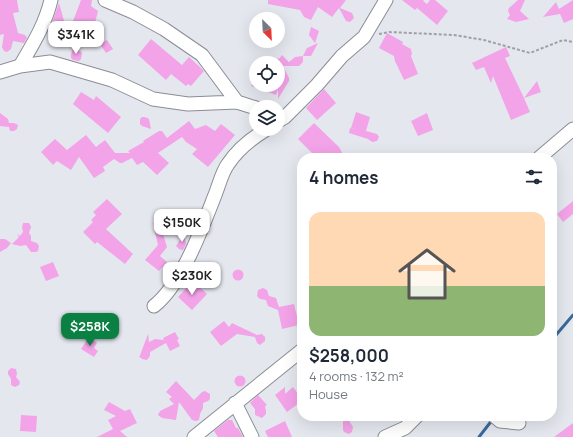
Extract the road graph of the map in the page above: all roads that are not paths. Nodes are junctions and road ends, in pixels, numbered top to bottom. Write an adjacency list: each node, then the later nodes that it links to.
1 (51, 0): 4 (street)
2 (105, 0): 6 (street)
3 (386, 0): 8 (street)
4 (20, 66): 5 (street); 6 (street)
5 (0, 72)
6 (237, 102): 7 (street)
7 (249, 106)
8 (285, 114)
9 (573, 129): 11 (street)
10 (256, 136): 12 (street)
11 (545, 153)
12 (154, 306)
13 (297, 354): 14 (street)
14 (235, 403): 18 (street); 19 (street)
15 (412, 421): 20 (street)
16 (500, 421): 17 (street)
17 (519, 423)
18 (194, 437)
19 (252, 437)
20 (385, 437)

